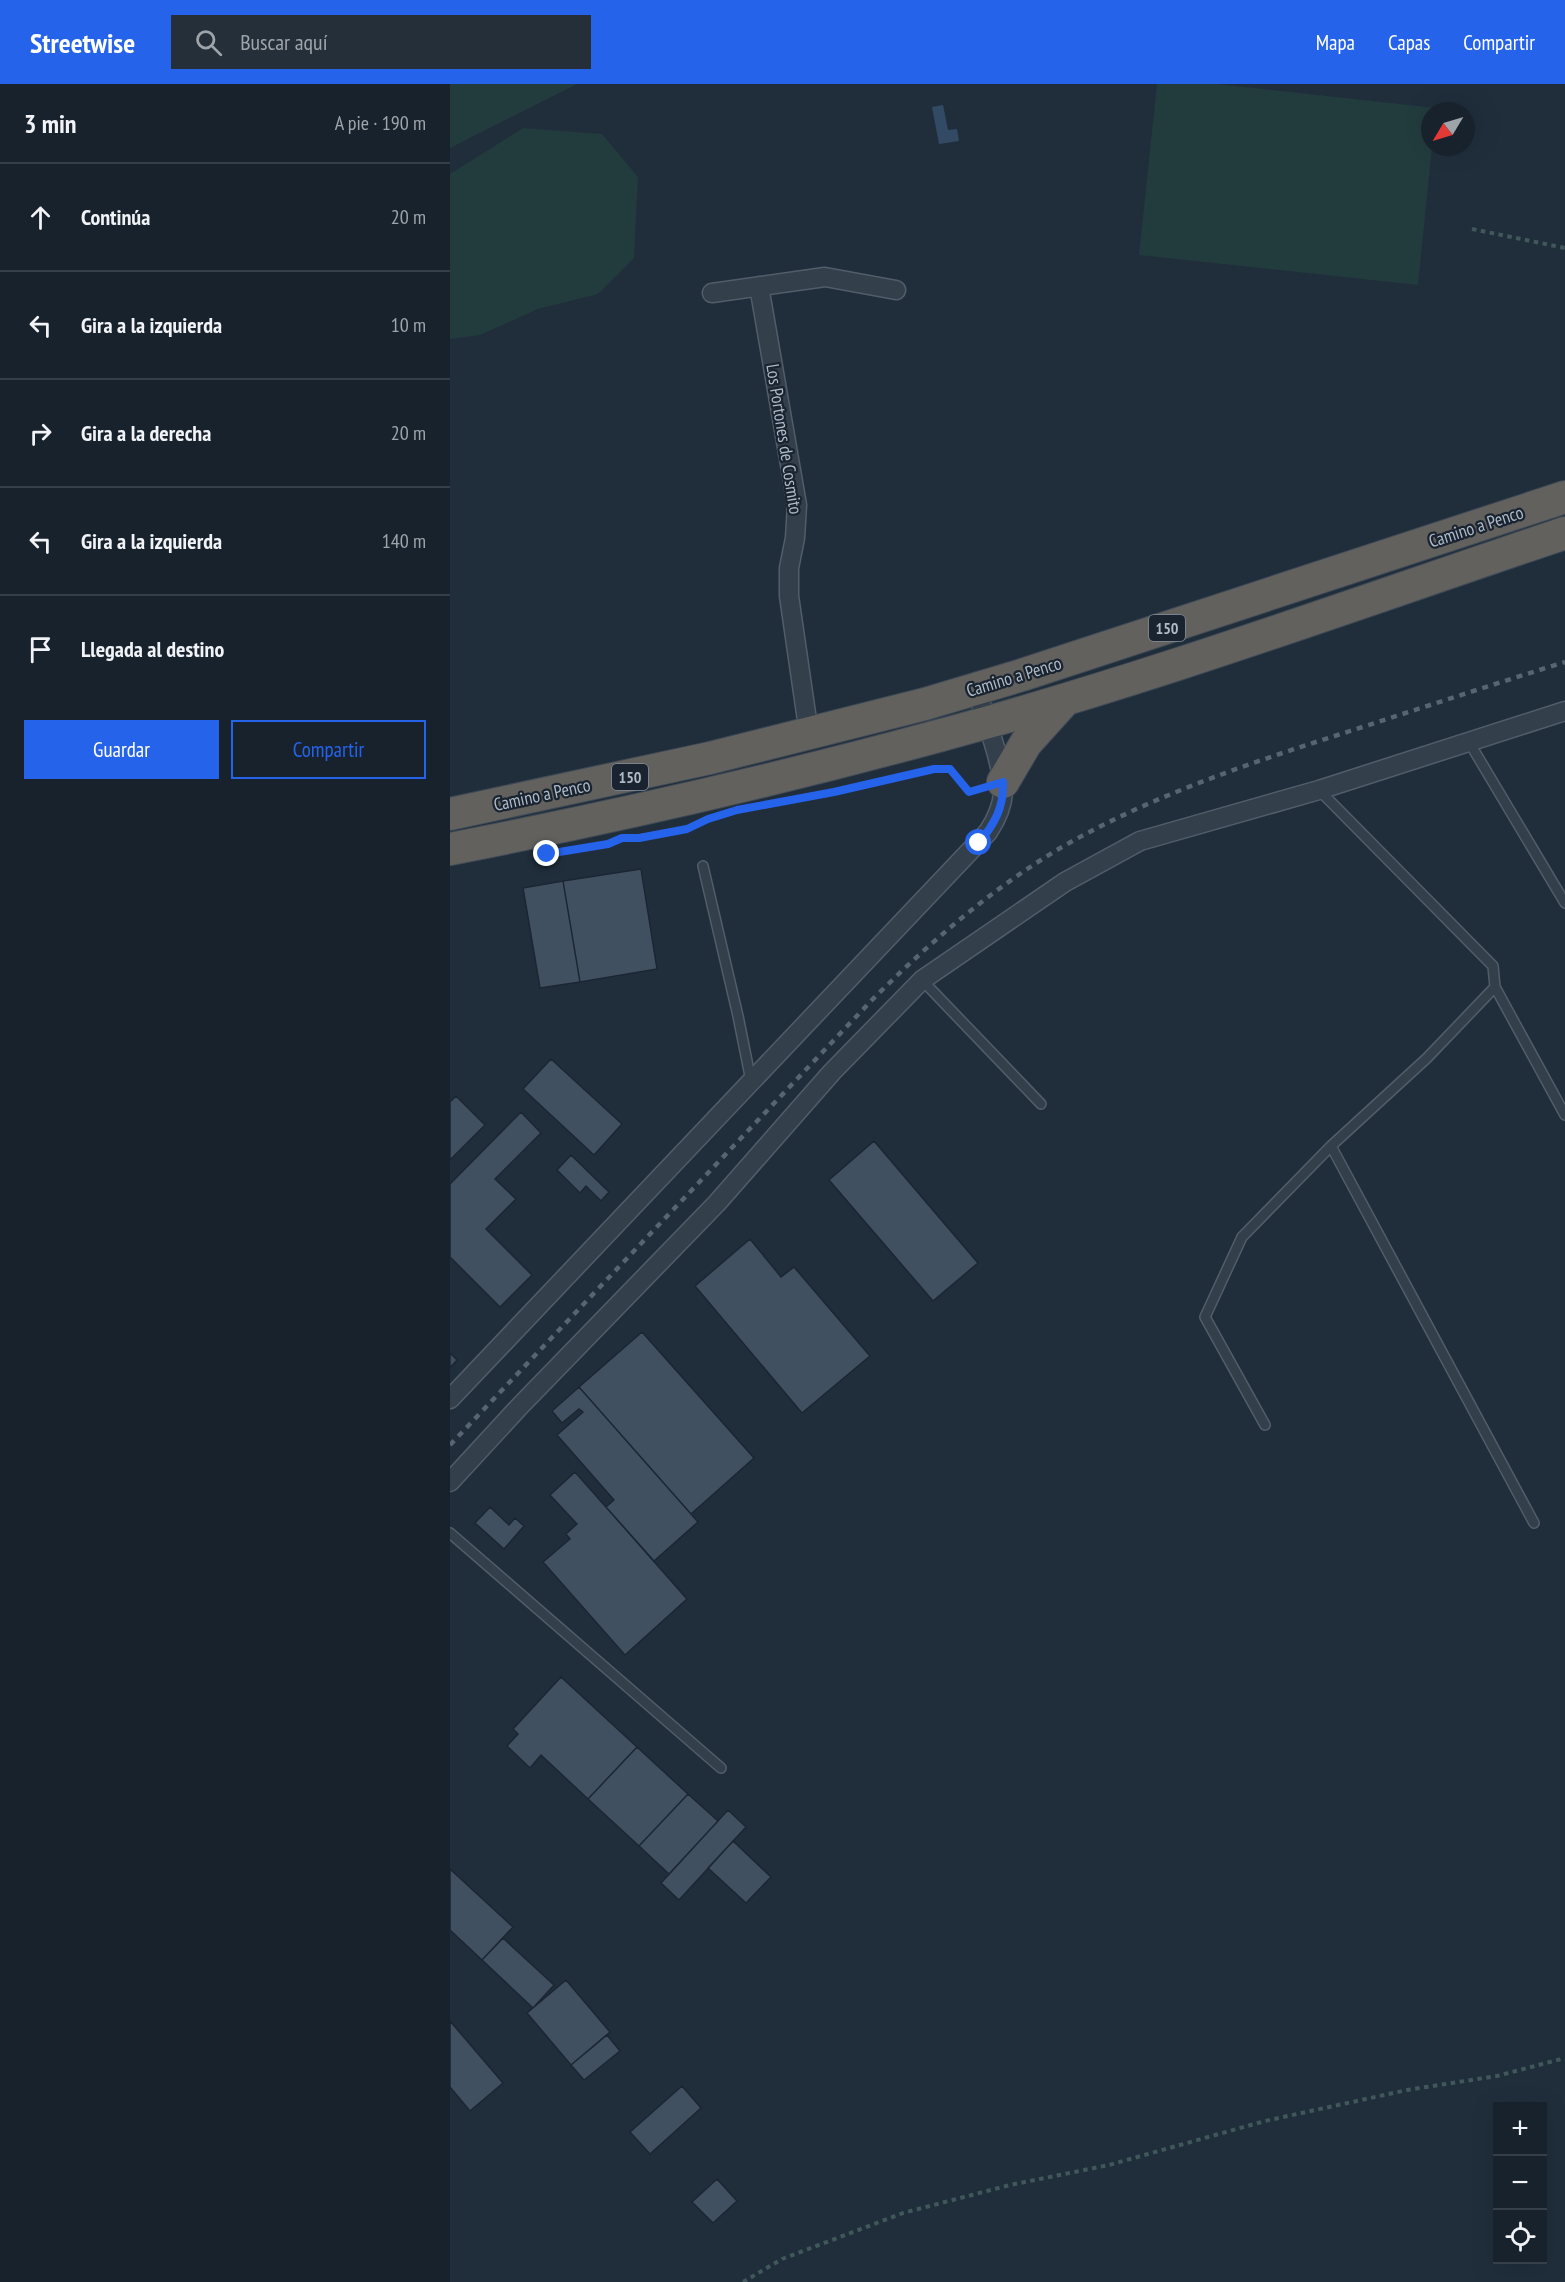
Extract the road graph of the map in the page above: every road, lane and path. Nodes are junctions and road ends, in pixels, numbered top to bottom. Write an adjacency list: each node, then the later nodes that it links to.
1 (1472, 229): 2 (path)
2 (1565, 248)
3 (759, 286): 4 (street); 5 (street); 12 (street, Los Portones de Cosmito)
4 (896, 290)
5 (712, 294)
6 (1565, 497): 8 (highway, Camino a Penco / 150)
7 (1565, 533): 9 (highway, Camino a Penco / 150)
8 (976, 689): 11 (street); 12 (highway, Camino a Penco / 150)
9 (1067, 698): 11 (highway, Camino a Penco / 150); 14 (highway)
10 (1565, 711): 13 (street)
11 (986, 722): 14 (street); 20 (highway, Camino a Penco / 150)
12 (809, 734): 17 (highway, Camino a Penco / 150)
13 (1469, 742): 15 (street); 22 (lane)
14 (1003, 782): 16 (path); 25 (street)
15 (1319, 790): 23 (street); 24 (lane)
16 (812, 796)
17 (450, 814)
18 (708, 819): 19 (path)
19 (627, 837)
20 (450, 849)
21 (704, 866): 25 (lane)
22 (1565, 903)
23 (922, 980): 26 (lane); 31 (street)
24 (1495, 987): 27 (lane); 28 (lane)
25 (752, 1083): 29 (street)
26 (1041, 1104)
27 (1565, 1115)
28 (1331, 1146): 30 (lane); 32 (lane)
29 (450, 1399)
30 (1265, 1425)
31 (450, 1482)
32 (1534, 1523)
33 (450, 1533): 34 (lane)
34 (721, 1768)
35 (1565, 2058): 36 (path)
36 (743, 2282)

